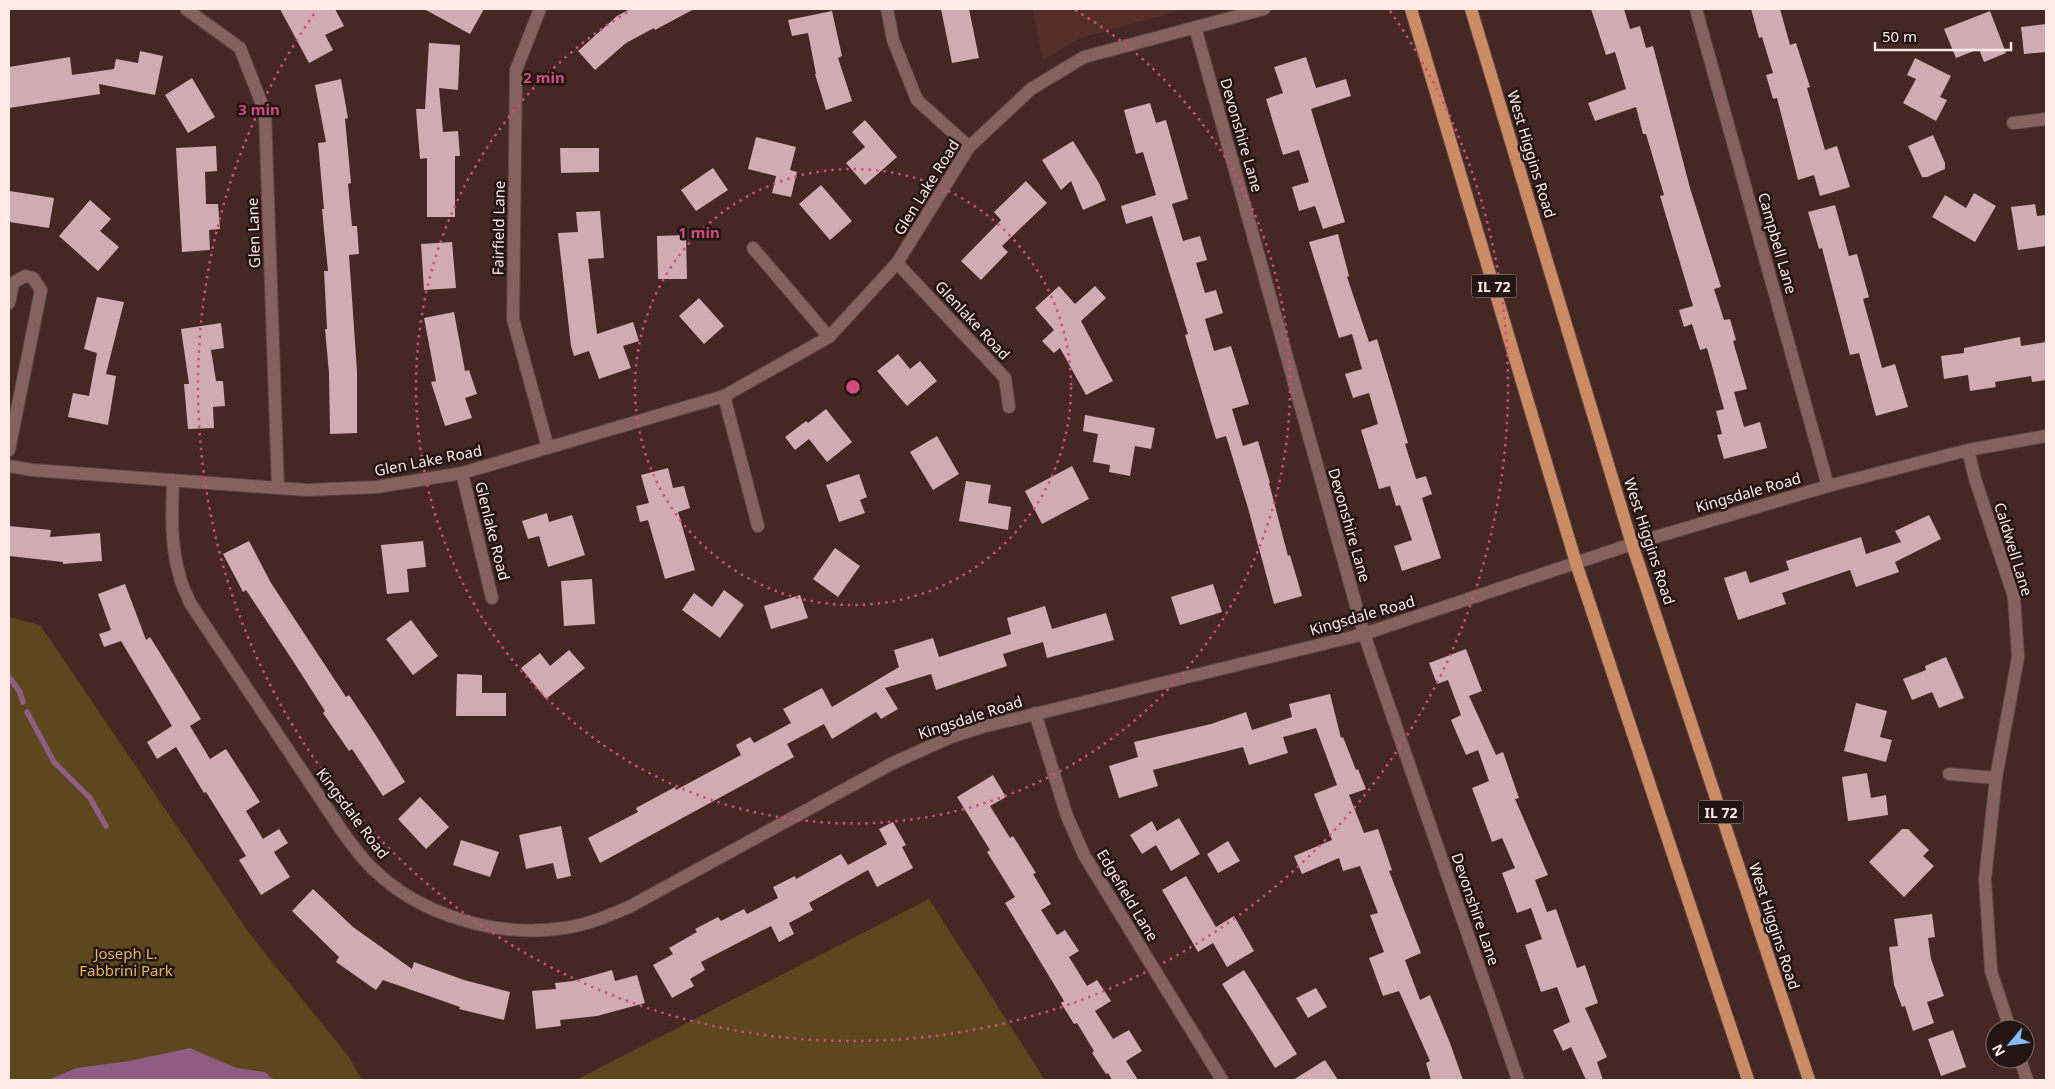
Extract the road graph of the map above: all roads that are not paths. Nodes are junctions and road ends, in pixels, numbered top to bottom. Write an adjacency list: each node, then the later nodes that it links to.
1 (186, 9): 26 (street, Glen Lane)
2 (540, 9): 19 (street, Fairfield Lane)
3 (886, 9): 11 (street)
4 (1264, 9): 8 (street, Glen Lake Road)
5 (1411, 9): 29 (main road, IL 72)
6 (1471, 9): 28 (main road, West Higgins Road / IL 72)
7 (1696, 9): 25 (street, Campbell Lane)
8 (1195, 28): 11 (street, Glen Lake Road); 31 (street, Devonshire Lane)
9 (2046, 119): 10 (street)
10 (2013, 123)
11 (969, 147): 13 (street, Glen Lake Road)
12 (753, 248): 15 (street)
13 (897, 263): 15 (street, Glen Lake Road); 17 (street, Glenlake Road)
14 (9, 303): 20 (street)
15 (830, 337): 16 (street, Glen Lake Road)
16 (724, 396): 19 (street, Glen Lake Road); 27 (street)
17 (1009, 407)
18 (2046, 436): 21 (street, Kingsdale Road)
19 (548, 448): 23 (street, Glen Lake Road)
20 (9, 450)
21 (1968, 450): 25 (street, Kingsdale Road); 34 (street, Caldwell Lane)
22 (9, 466): 24 (street, Glen Lake Road)
23 (462, 473): 26 (street, Glen Lake Road); 30 (street, Glenlake Road)
24 (173, 480): 26 (street, Glen Lake Road); 32 (street, Kingsdale Road)
25 (1828, 486): 28 (street, Kingsdale Road)
26 (278, 488)
27 (758, 526)
28 (1632, 544): 29 (street, Kingsdale Road); 39 (main road, West Higgins Road / IL 72)
29 (1576, 562): 31 (street, Kingsdale Road); 38 (main road, IL 72)
30 (492, 598)
31 (1364, 634): 32 (street, Kingsdale Road); 37 (street, Devonshire Lane)
32 (1036, 713): 36 (street, Edgefield Lane)
33 (1949, 774): 34 (street)
34 (1996, 778): 35 (street, Caldwell Lane)
35 (2007, 1019)
36 (1222, 1080)
37 (1518, 1080)
38 (1748, 1080)
39 (1809, 1080)

